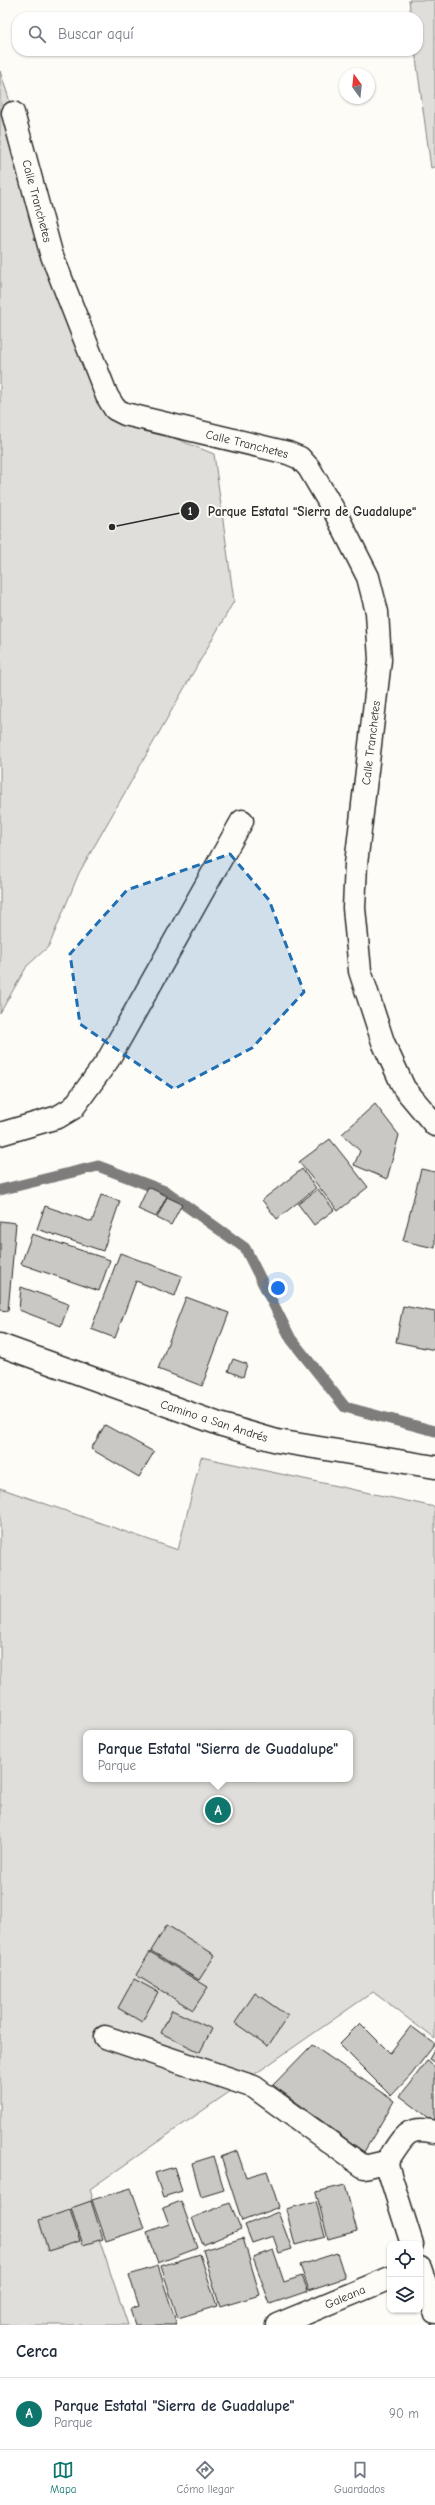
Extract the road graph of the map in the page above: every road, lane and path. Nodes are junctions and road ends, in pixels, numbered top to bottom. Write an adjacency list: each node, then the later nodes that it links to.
1 (13, 113): 3 (street, Calle Tranchetes)
2 (242, 821): 4 (street)
3 (435, 1124)
4 (0, 1134)
5 (0, 1345): 6 (street, Camino a San Andrés)
6 (435, 1467)
7 (105, 2037): 9 (street)
8 (435, 2132): 9 (street)
9 (386, 2162): 10 (street)
10 (411, 2241)
11 (423, 2276): 13 (street)
12 (387, 2279): 14 (street, Galeana)
13 (434, 2303)
14 (278, 2325)

